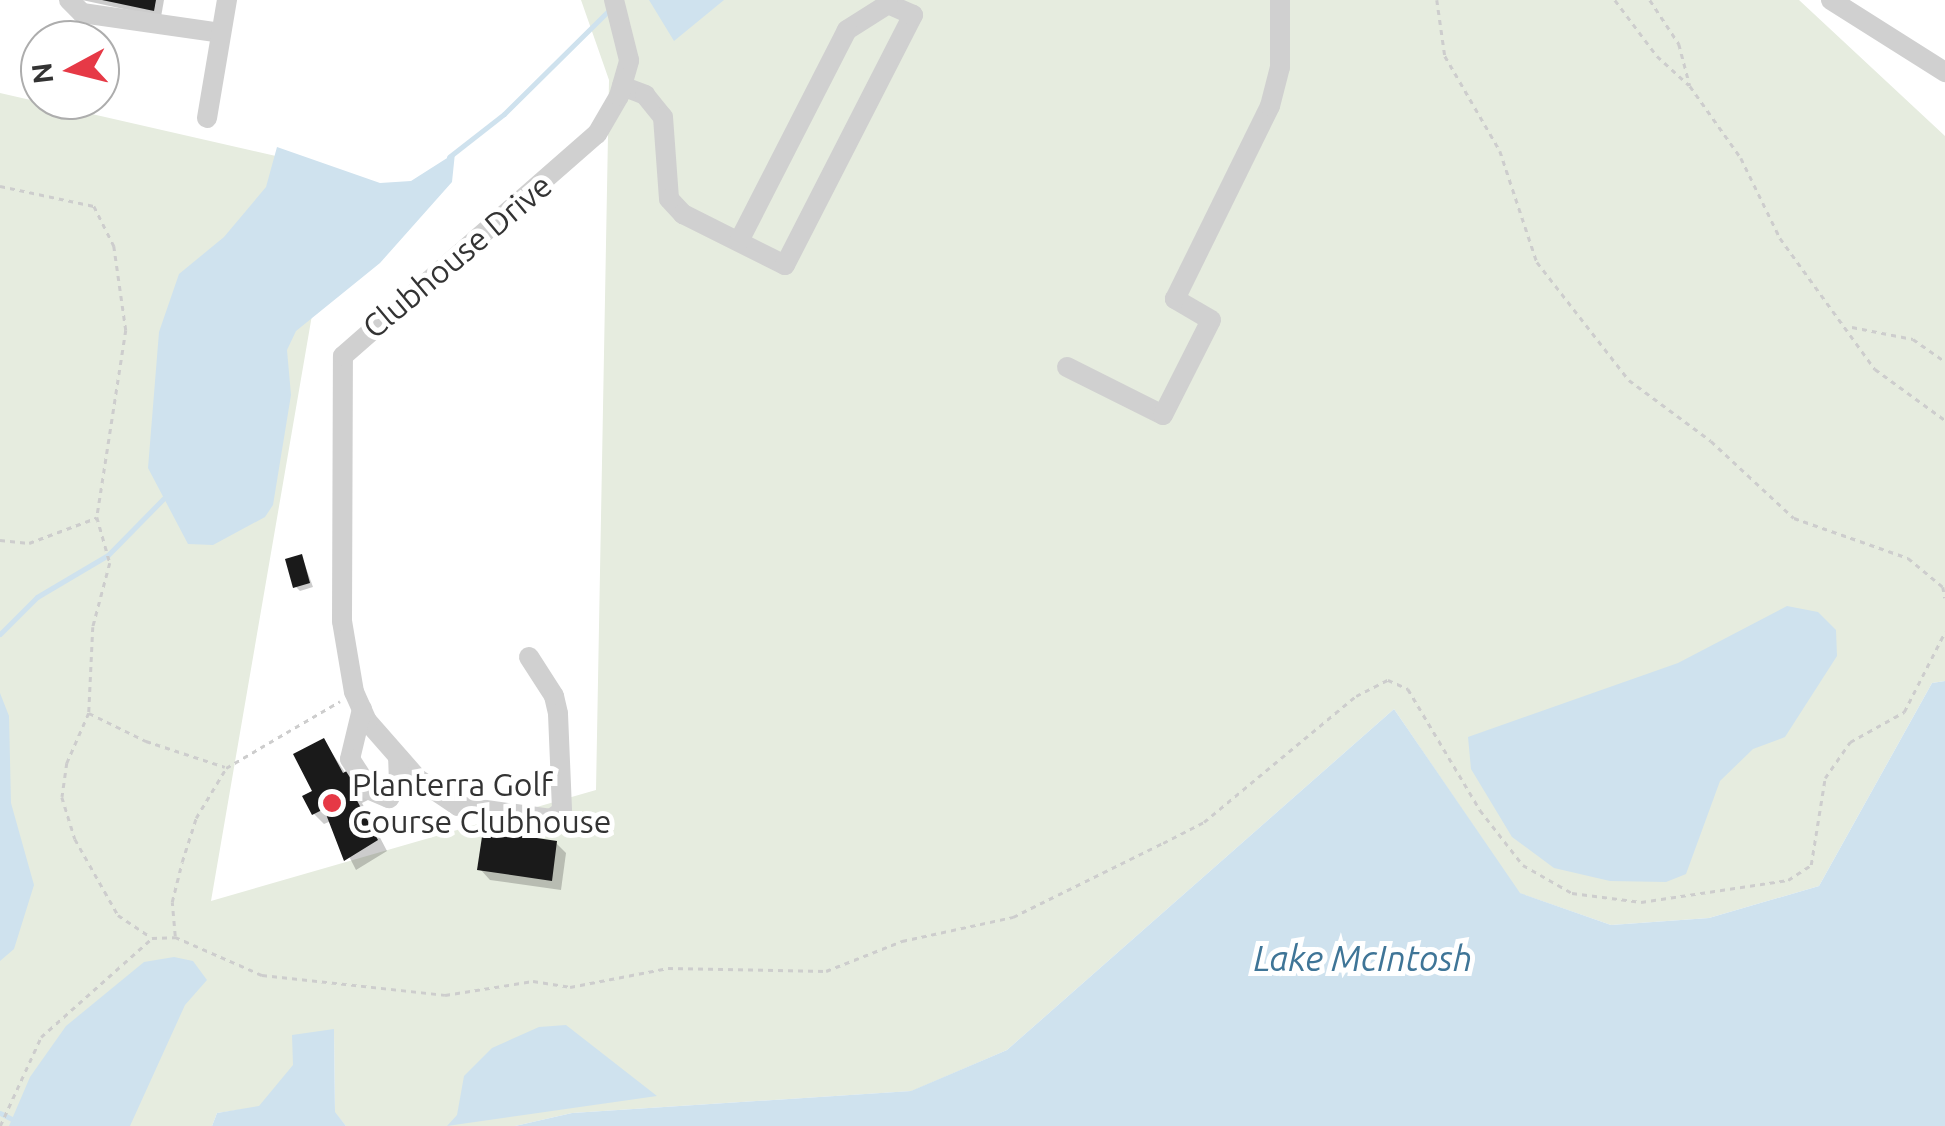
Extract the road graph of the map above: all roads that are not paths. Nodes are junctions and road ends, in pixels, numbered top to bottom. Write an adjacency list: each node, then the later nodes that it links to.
1 (69, 0): 6 (street)
2 (226, 0): 6 (street)
3 (614, 0): 8 (street, Clubhouse Drive)
4 (1280, 0): 11 (street)
5 (1831, 0): 7 (street)
6 (221, 33): 9 (street)
7 (1945, 72)
8 (622, 86): 10 (street); 13 (street, Clubhouse Drive)
9 (207, 118)
10 (739, 242): 10 (street)
11 (1068, 366)
12 (529, 656): 14 (street, Clubhouse Drive)
13 (358, 700): 14 (street, Clubhouse Drive); 14 (street)
14 (398, 757)

